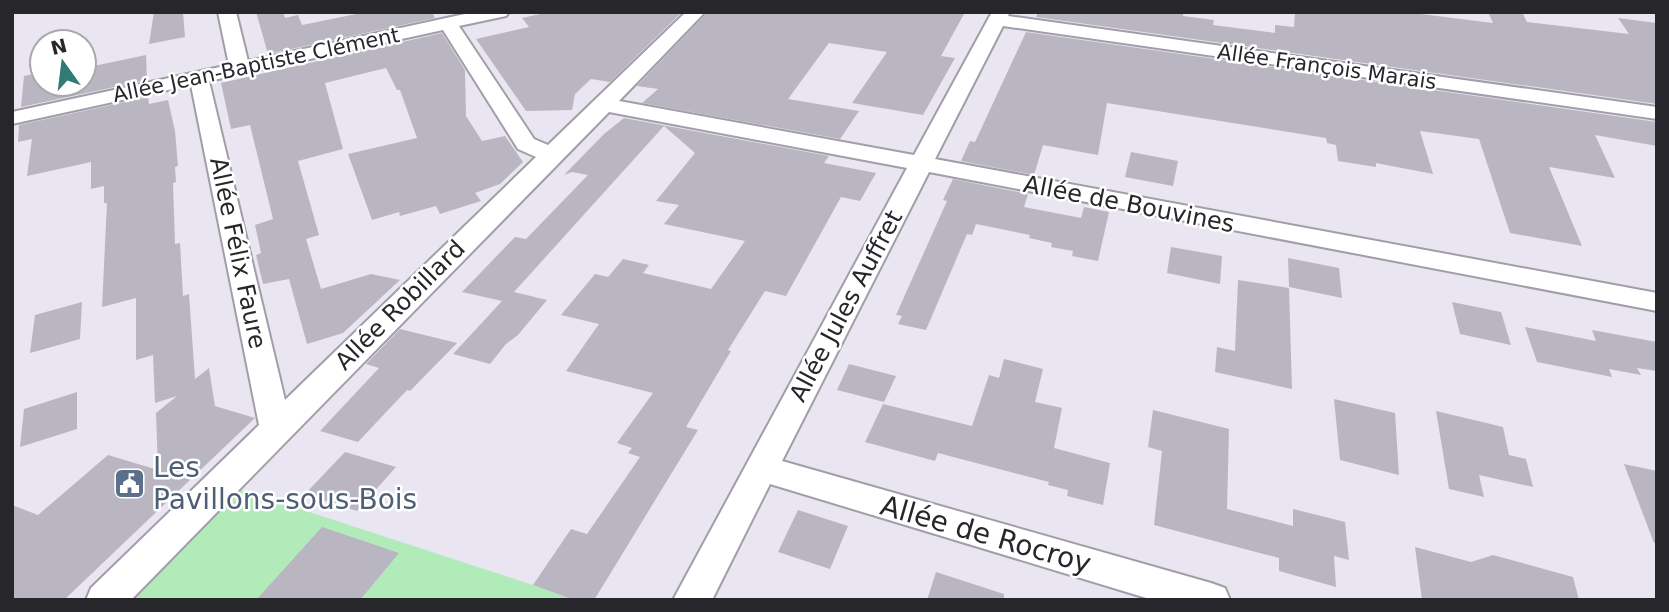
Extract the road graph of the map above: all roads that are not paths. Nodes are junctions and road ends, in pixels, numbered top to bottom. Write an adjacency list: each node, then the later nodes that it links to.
1 (227, 12): 6 (street)
2 (499, 12): 5 (street, Allée Jean-Baptiste Clément)
3 (696, 12): 8 (street, Allée Robillard)
4 (999, 16): 9 (street, Allée François Marais); 12 (street, Allée Jules Auffret)
5 (449, 23): 6 (street, Allée Jean-Baptiste Clément); 11 (street)
6 (240, 68): 7 (street, Allée Jean-Baptiste Clément)
7 (197, 79): 10 (street, Allée Jean-Baptiste Clément); 14 (street, Allée Félix Faure)
8 (602, 104): 11 (street, Allée Robillard); 12 (street, Allée de Bouvines)
9 (1657, 113)
10 (12, 118)
11 (551, 155): 14 (street, Allée Robillard)
12 (921, 165): 13 (street, Allée de Bouvines); 15 (street, Allée Jules Auffret)
13 (1657, 302)
14 (276, 429): 16 (street, Allée Robillard)
15 (760, 468): 17 (street, Allée Jules Auffret); 18 (street, Allée de Rocroy)
16 (105, 600)
17 (692, 600)
18 (1211, 600)

